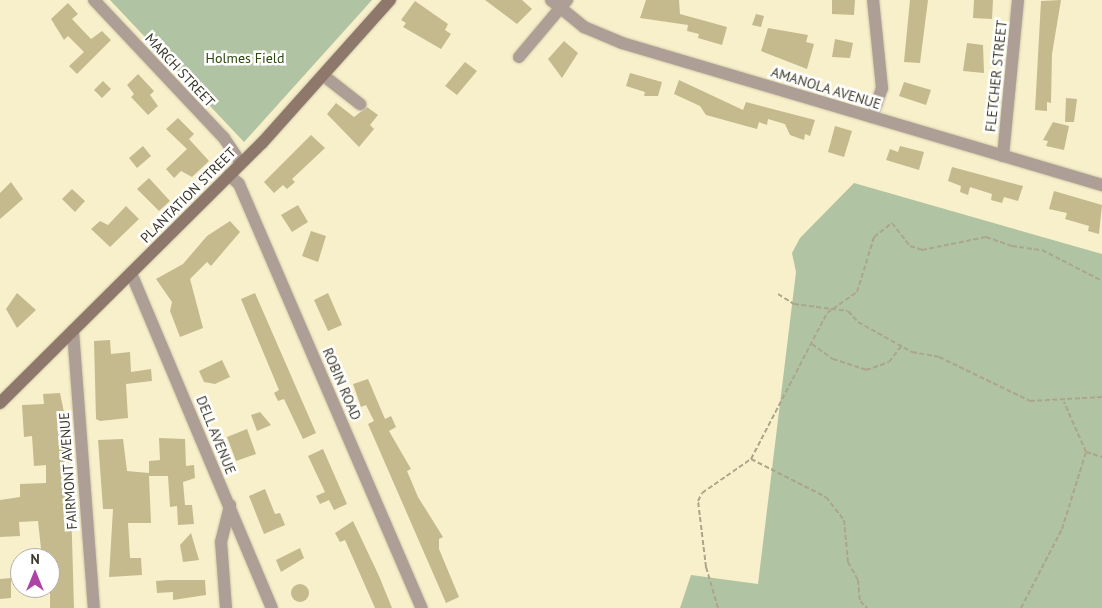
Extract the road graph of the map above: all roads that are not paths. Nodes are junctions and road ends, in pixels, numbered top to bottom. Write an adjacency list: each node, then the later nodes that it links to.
1 (94, 0): 11 (street, MARCH STREET)
2 (390, 0): 7 (street, PLANTATION STREET)
3 (873, 0): 9 (street)
4 (1018, 0): 10 (street, FLETCHER STREET)
5 (559, 3): 6 (street); 9 (street, AMANOLA AVENUE)
6 (520, 58)
7 (324, 76): 8 (street); 11 (street, PLANTATION STREET)
8 (360, 104)
9 (872, 117): 10 (street, AMANOLA AVENUE)
10 (1003, 156): 13 (street, AMANOLA AVENUE)
11 (241, 163): 12 (street, PLANTATION STREET)
12 (230, 175): 14 (street, PLANTATION STREET); 21 (street, ROBIN ROAD)
13 (1102, 185)
14 (131, 273): 15 (street, PLANTATION STREET); 17 (street, DELL AVENUE)
15 (73, 331): 16 (street, PLANTATION STREET); 18 (street, FAIRMONT AVENUE)
16 (0, 403)
17 (230, 505): 19 (street); 20 (street, DELL AVENUE)
18 (94, 608)
19 (226, 608)
20 (272, 608)
21 (422, 608)

